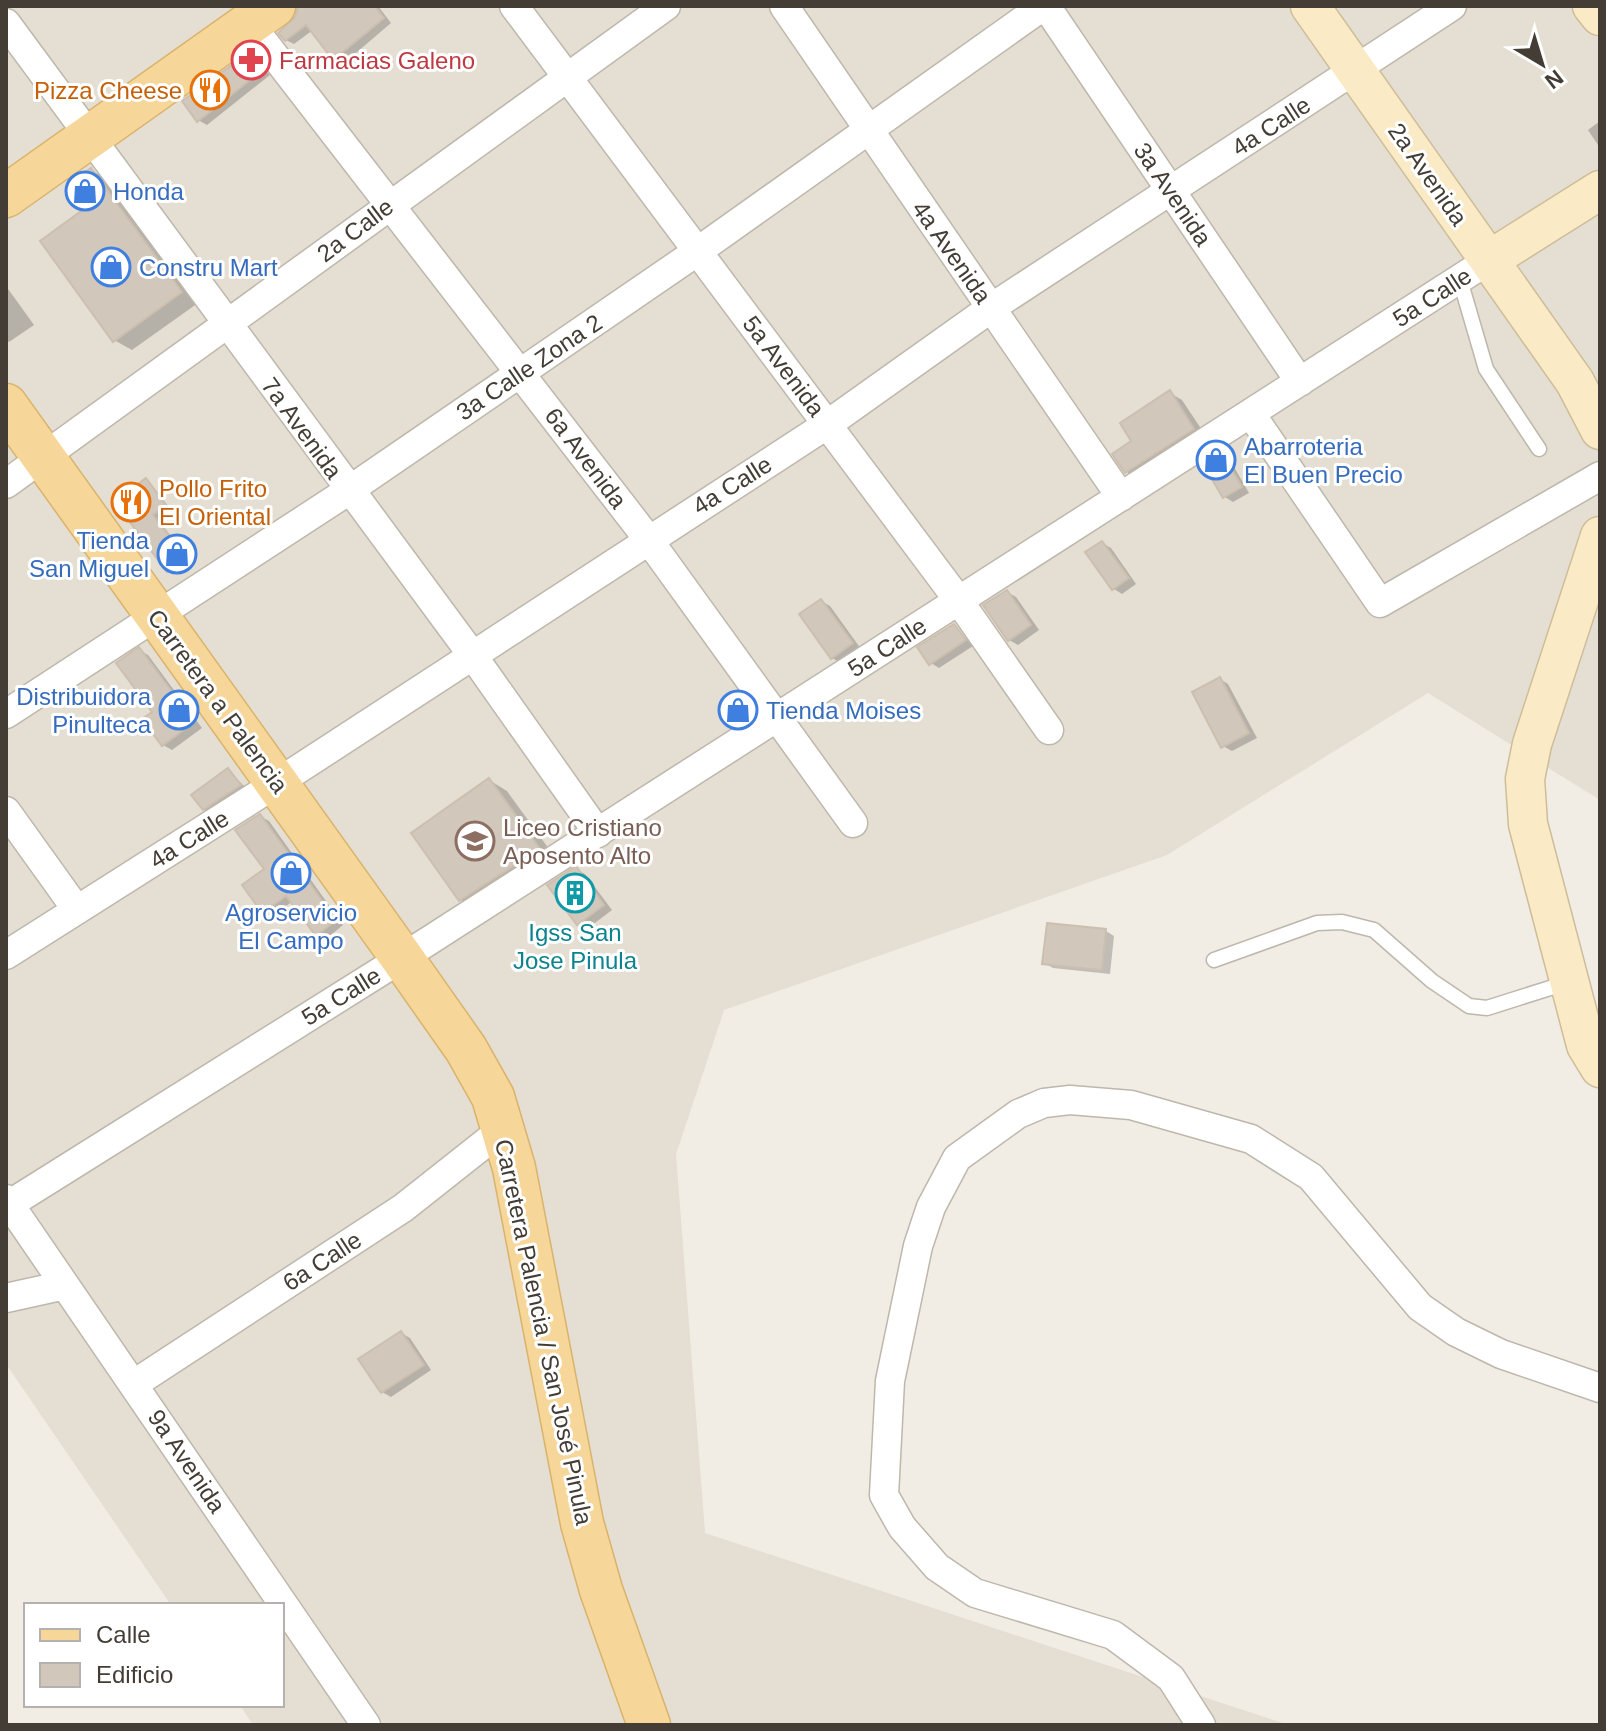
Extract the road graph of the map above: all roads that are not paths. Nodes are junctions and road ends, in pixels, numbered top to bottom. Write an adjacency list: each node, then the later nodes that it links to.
1 (514, 6): 12 (street, 5a Avenida)
2 (666, 6): 12 (street, 2a Calle)
3 (784, 6): 14 (street, 4a Avenida)
4 (1045, 6): 14 (street, 3a Calle Zona 2); 17 (street, 3a Avenida)
5 (1310, 6): 11 (street, 2a Avenida)
6 (1452, 6): 11 (street, 4a Calle)
7 (1592, 6): 9 (street)
8 (248, 10): 13 (main road); 19 (street, 6a Avenida)
9 (1600, 16)
10 (6, 23): 13 (street, 7a Avenida)
11 (1355, 72): 17 (street, 4a Calle); 21 (street, 2a Avenida)
12 (567, 76): 19 (street, 2a Calle); 20 (street, 5a Avenida)
13 (82, 128): 15 (main road); 18 (main road); 23 (street, 7a Avenida)
14 (868, 128): 20 (street, 3a Calle Zona 2); 22 (street, 4a Avenida)
15 (6, 169)
16 (1600, 190): 21 (street, 5a Calle)
17 (1171, 191): 22 (street, 4a Calle); 25 (street, 3a Avenida)
18 (6, 196)
19 (389, 204): 23 (street, 2a Calle); 24 (street, 6a Avenida)
20 (698, 251): 24 (street, 3a Calle Zona 2); 28 (street, 5a Avenida)
21 (1474, 270): 25 (street, 5a Calle); 29 (street, 2a Avenida); 30 (lane)
22 (991, 308): 28 (street, 4a Calle); 35 (street, 4a Avenida)
23 (227, 325): 31 (street, 2a Calle); 34 (street, 7a Avenida)
24 (521, 373): 34 (street, 3a Calle Zona 2); 37 (street, 6a Avenida)
25 (1300, 382): 27 (street, 5a Calle)
26 (6, 405): 31 (main road, Carretera a Palencia)
27 (1251, 414): 32 (street); 35 (street, 5a Calle)
28 (828, 424): 37 (street, 4a Calle); 38 (street, 5a Avenida)
29 (1600, 430)
30 (1539, 449)
31 (43, 457): 33 (street, 2a Calle); 39 (main road, Carretera a Palencia)
32 (1600, 476)
33 (6, 484)
34 (348, 491): 39 (street, 3a Calle Zona 2); 40 (street, 7a Avenida)
35 (1121, 497): 38 (street, 5a Calle)
36 (1600, 536): 52 (street)
37 (648, 539): 40 (street, 4a Calle); 42 (street, 6a Avenida)
38 (959, 601): 42 (street, 5a Calle); 43 (street, 5a Avenida)
39 (155, 614): 41 (street, 3a Calle Zona 2); 44 (main road, Carretera a Palencia)
40 (473, 656): 44 (street, 4a Calle); 47 (street, 7a Avenida)
41 (6, 714)
42 (779, 717): 46 (street, 6a Avenida); 47 (street, 5a Calle)
43 (1049, 730)
44 (277, 783): 48 (street, 4a Calle); 50 (main road, Carretera a Palencia)
45 (6, 811): 48 (street)
46 (853, 823)
47 (598, 833): 50 (street, 5a Calle)
48 (77, 910): 49 (street, 4a Calle)
49 (6, 955)
50 (402, 958): 54 (main road, Carretera Palencia / San José Pinula); 55 (street, 5a Calle)
51 (1214, 960): 52 (lane)
52 (1569, 982): 53 (street)
53 (1600, 1068)
54 (503, 1129): 58 (street, 6a Calle); 63 (main road, Carretera Palencia / San José Pinula)
55 (8, 1201): 56 (street, 9a Avenida)
56 (65, 1285): 57 (street); 58 (street, 9a Avenida)
57 (6, 1298)
58 (134, 1384): 60 (street, 9a Avenida)
59 (1600, 1388): 64 (street)
60 (283, 1603)
61 (284, 1604): 62 (street, 9a Avenida)
62 (366, 1725)
63 (649, 1725)
64 (1201, 1725)

